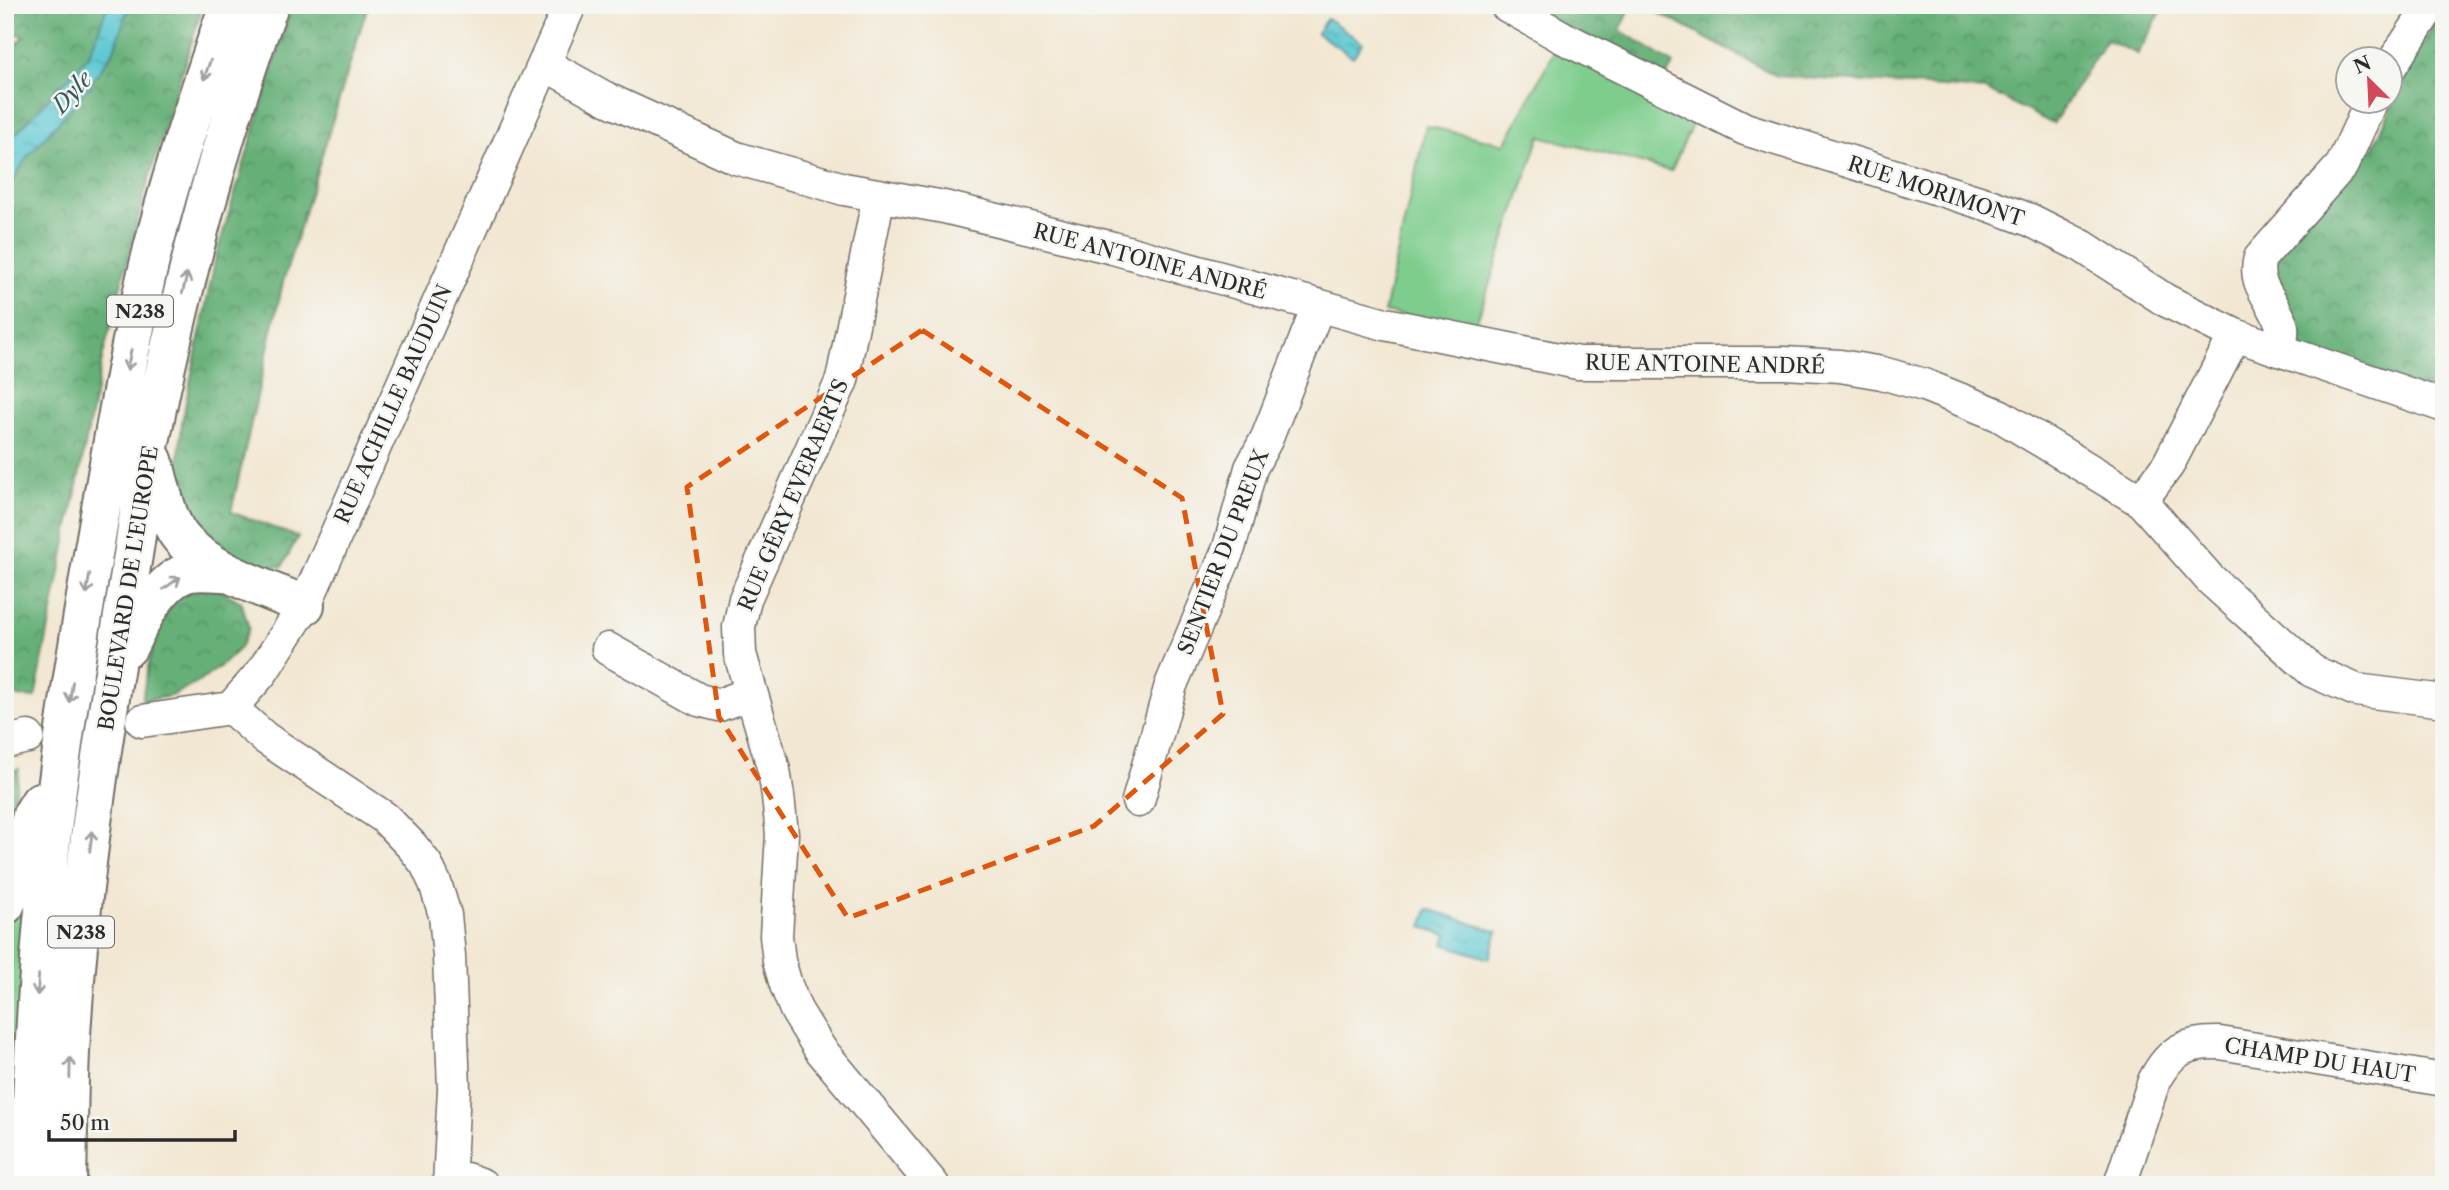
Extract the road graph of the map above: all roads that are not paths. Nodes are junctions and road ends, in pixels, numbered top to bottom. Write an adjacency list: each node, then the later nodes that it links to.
1 (229, 5): 24 (highway, BOULEVARD DE L'EUROPE / N238, one-way to 24)
2 (269, 5): 14 (highway, BOULEVARD DE L'EUROPE / N238, one-way to 2)
3 (570, 5): 7 (street, RUE ACHILLE BAUDUIN)
4 (1506, 5): 11 (street, RUE MORIMONT)
5 (2431, 5): 6 (street)
6 (2403, 46)
7 (545, 65): 9 (street); 17 (street, RUE ACHILLE BAUDUIN)
8 (2365, 116): 12 (street)
9 (879, 195): 10 (street, RUE ANTOINE ANDRÉ); 20 (street, RUE GÉRY EVERAERTS)
10 (1318, 307): 15 (street, RUE ANTOINE ANDRÉ); 25 (street, SENTIER DU PREUX)
11 (2235, 335): 12 (street, RUE MORIMONT); 15 (street)
12 (2280, 350): 13 (street, RUE MORIMONT)
13 (2444, 407)
14 (149, 445): 16 (highway); 19 (highway, BOULEVARD DE L'EUROPE / N238)
15 (2141, 501): 21 (street, RUE ANTOINE ANDRÉ)
16 (224, 572): 17 (highway); 19 (highway, one-way to 16)
17 (305, 605): 22 (street, RUE ACHILLE BAUDUIN)
18 (608, 649): 20 (street)
19 (111, 682): 30 (highway, BOULEVARD DE L'EUROPE / N238, one-way to 19)
20 (751, 693): 32 (street, RUE GÉRY EVERAERTS)
21 (2444, 701)
22 (231, 708): 23 (street); 28 (street)
23 (142, 720)
24 (59, 770): 26 (highway); 29 (highway, BOULEVARD DE L'EUROPE / N238, one-way to 29)
25 (1138, 801)
26 (5, 905)
27 (2444, 1080): 33 (street, CHAMP DU HAUT)
28 (449, 1184): 31 (street)
29 (29, 1185)
30 (67, 1185)
31 (482, 1185)
32 (933, 1185)
33 (2120, 1185)

